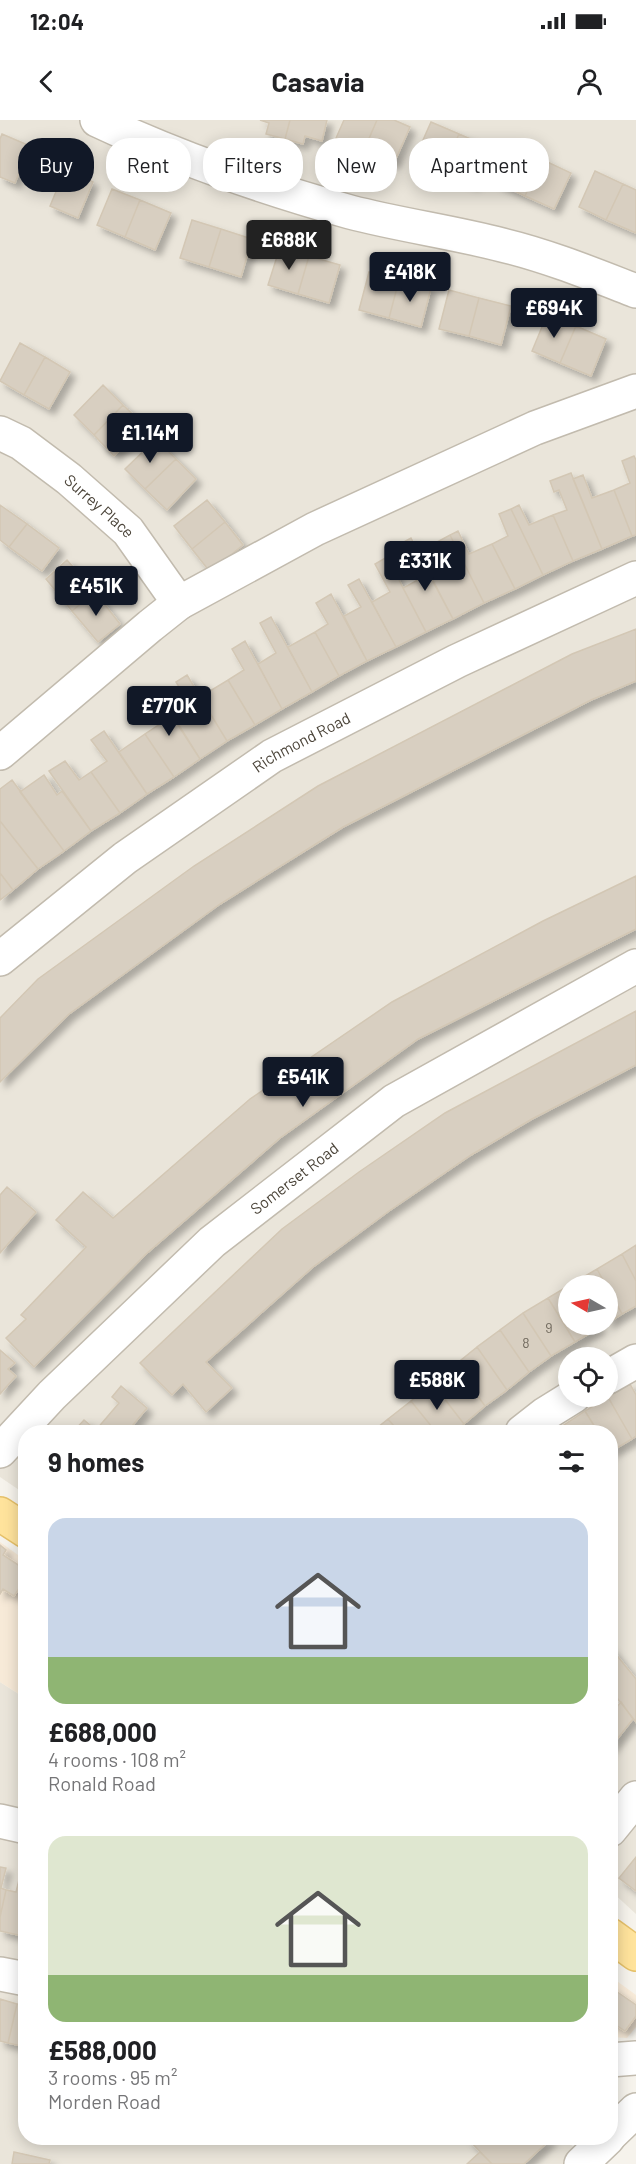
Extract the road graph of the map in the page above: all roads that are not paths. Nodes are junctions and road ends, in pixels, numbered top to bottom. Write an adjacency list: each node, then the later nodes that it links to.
1 (97, 120): 2 (street)
2 (636, 291)
3 (636, 391): 6 (street)
4 (0, 433): 6 (street, Surrey Place)
5 (636, 578): 8 (street, Richmond Road)
6 (179, 603): 7 (street)
7 (0, 753)
8 (0, 959)
9 (636, 966): 13 (street, Somerset Road)
10 (636, 1361): 11 (street)
11 (618, 1371)
12 (558, 1406): 14 (street)
13 (24, 1425)
14 (531, 1425)
15 (18, 1432): 16 (street, Somerset Road)
16 (0, 1451)
17 (0, 1514): 18 (main road)
18 (18, 1526)
19 (636, 1798): 20 (street)
20 (618, 1820)
21 (0, 1821): 22 (street)
22 (18, 1825)
23 (618, 1941): 24 (main road)
24 (636, 1954)
25 (0, 1974): 26 (street)
26 (18, 1977)
27 (636, 2058): 28 (street)
28 (618, 2059)
29 (636, 2110): 30 (street)
30 (618, 2129)

